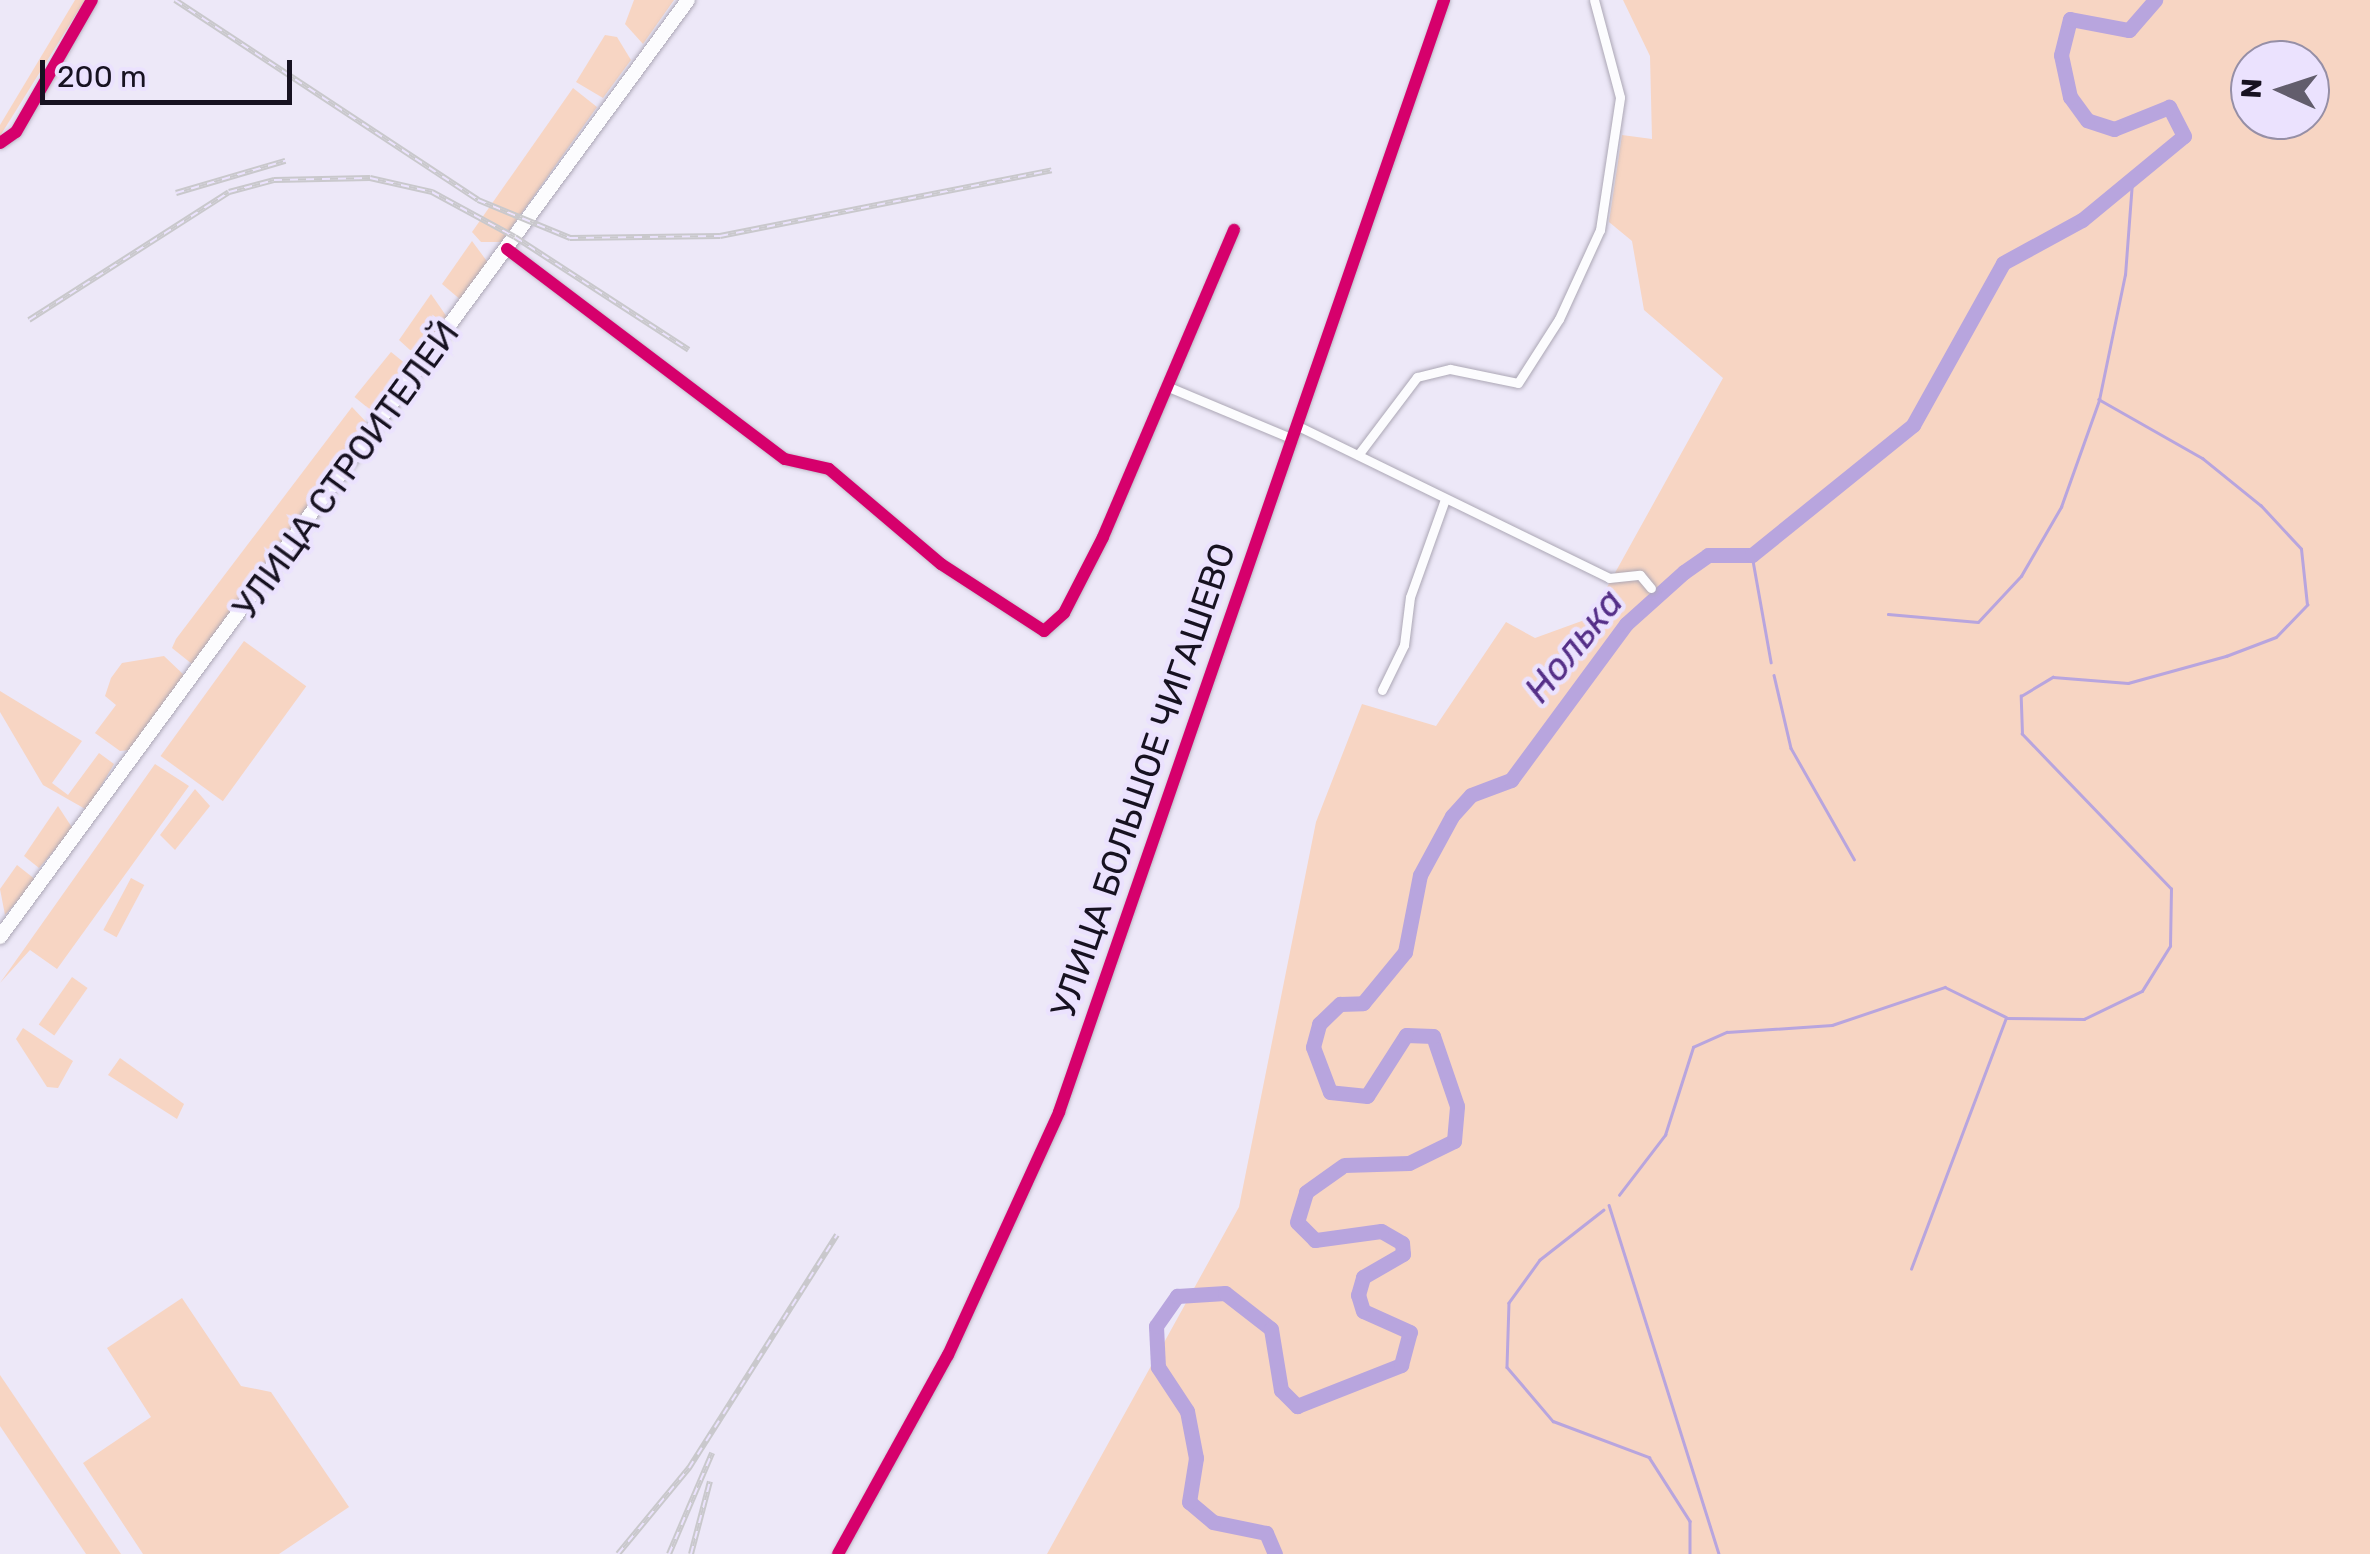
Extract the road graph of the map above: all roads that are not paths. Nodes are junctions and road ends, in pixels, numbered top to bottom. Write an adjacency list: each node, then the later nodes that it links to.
1 (92, 0): 5 (street)
2 (1444, 0): 9 (street, УЛИЦА БОЛЬШОЕ ЧИГАШЕВО)
3 (1594, 0): 11 (street)
4 (687, 1): 7 (main road, УЛИЦА СТРОИТЕЛЕЙ)
5 (0, 143)
6 (1234, 230): 8 (street)
7 (507, 249): 8 (street); 15 (main road, УЛИЦА СТРОИТЕЛЕЙ)
8 (1171, 388): 10 (street)
9 (1298, 426): 10 (street, УЛИЦА БОЛЬШОЕ ЧИГАШЕВО); 11 (street)
10 (1293, 440): 16 (street, УЛИЦА БОЛЬШОЕ ЧИГАШЕВО)
11 (1358, 455): 12 (street)
12 (1445, 499): 13 (street); 14 (street)
13 (1651, 588)
14 (1382, 690)
15 (0, 937)
16 (838, 1554)

